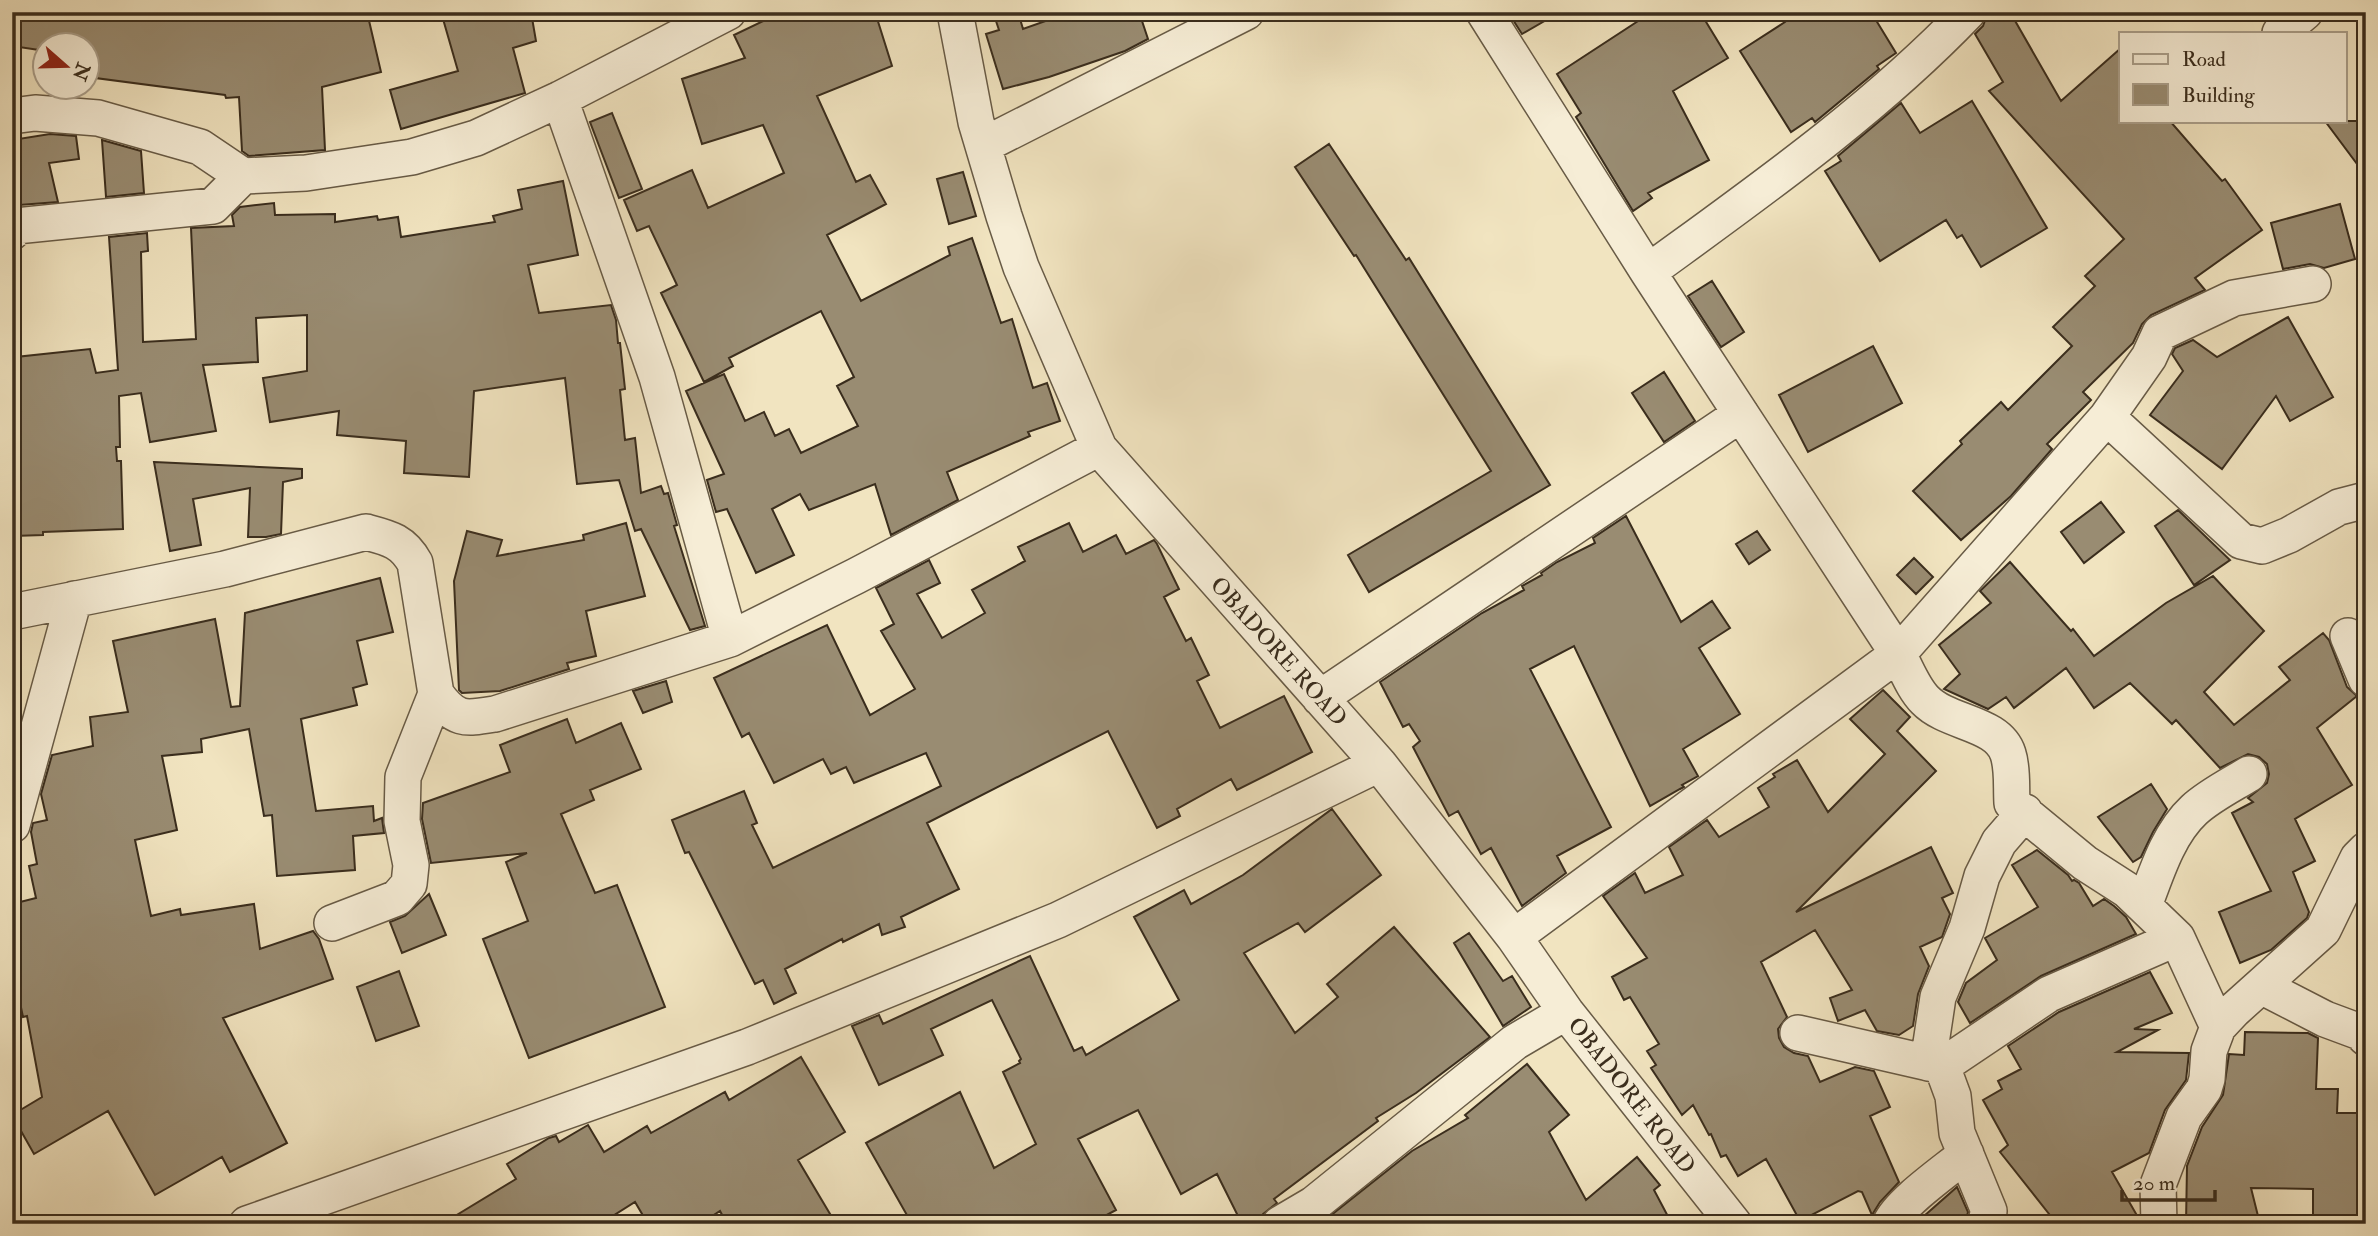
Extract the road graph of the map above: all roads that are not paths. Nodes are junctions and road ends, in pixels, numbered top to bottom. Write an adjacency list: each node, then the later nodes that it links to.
1 (728, 12): 8 (street)
2 (955, 12): 10 (street, OBADORE ROAD)
3 (1246, 12): 10 (street)
4 (1484, 12): 13 (street)
5 (2305, 12): 7 (street)
6 (1948, 20): 13 (street)
7 (2281, 32)
8 (560, 99): 11 (street); 22 (street)
9 (12, 116): 11 (street)
10 (984, 145): 17 (street, OBADORE ROAD)
11 (243, 176): 12 (street)
12 (12, 232)
13 (1648, 272): 15 (street)
14 (2314, 284): 16 (street)
15 (1741, 414): 23 (street); 26 (street)
16 (2107, 417): 18 (street); 23 (street)
17 (1099, 448): 22 (street); 26 (street, OBADORE ROAD)
18 (2366, 500)
19 (74, 599): 20 (street); 25 (street); 30 (street)
20 (12, 612)
21 (2348, 636): 24 (street)
22 (730, 639): 25 (street)
23 (1898, 654): 29 (street); 34 (street)
24 (2366, 679)
25 (436, 694): 33 (street)
26 (1320, 698): 27 (street, OBADORE ROAD)
27 (1378, 764): 34 (street, OBADORE ROAD); 43 (street)
28 (2249, 774): 32 (street)
29 (2025, 811): 32 (street); 41 (street)
30 (12, 825)
31 (2366, 850): 36 (street)
32 (2144, 906): 35 (street)
33 (332, 923)
34 (1514, 937): 37 (street, OBADORE ROAD)
35 (2177, 938): 38 (street); 41 (street)
36 (2261, 986): 38 (street); 40 (street)
37 (1566, 1012): 44 (street); 45 (street, OBADORE ROAD)
38 (2218, 1027): 48 (street)
39 (1798, 1033): 41 (street)
40 (2366, 1038)
41 (1935, 1065): 42 (street)
42 (1966, 1154): 46 (street); 47 (street)
43 (247, 1224)
44 (1280, 1224)
45 (1734, 1224)
46 (1889, 1224)
47 (1985, 1224)
48 (2159, 1224)

